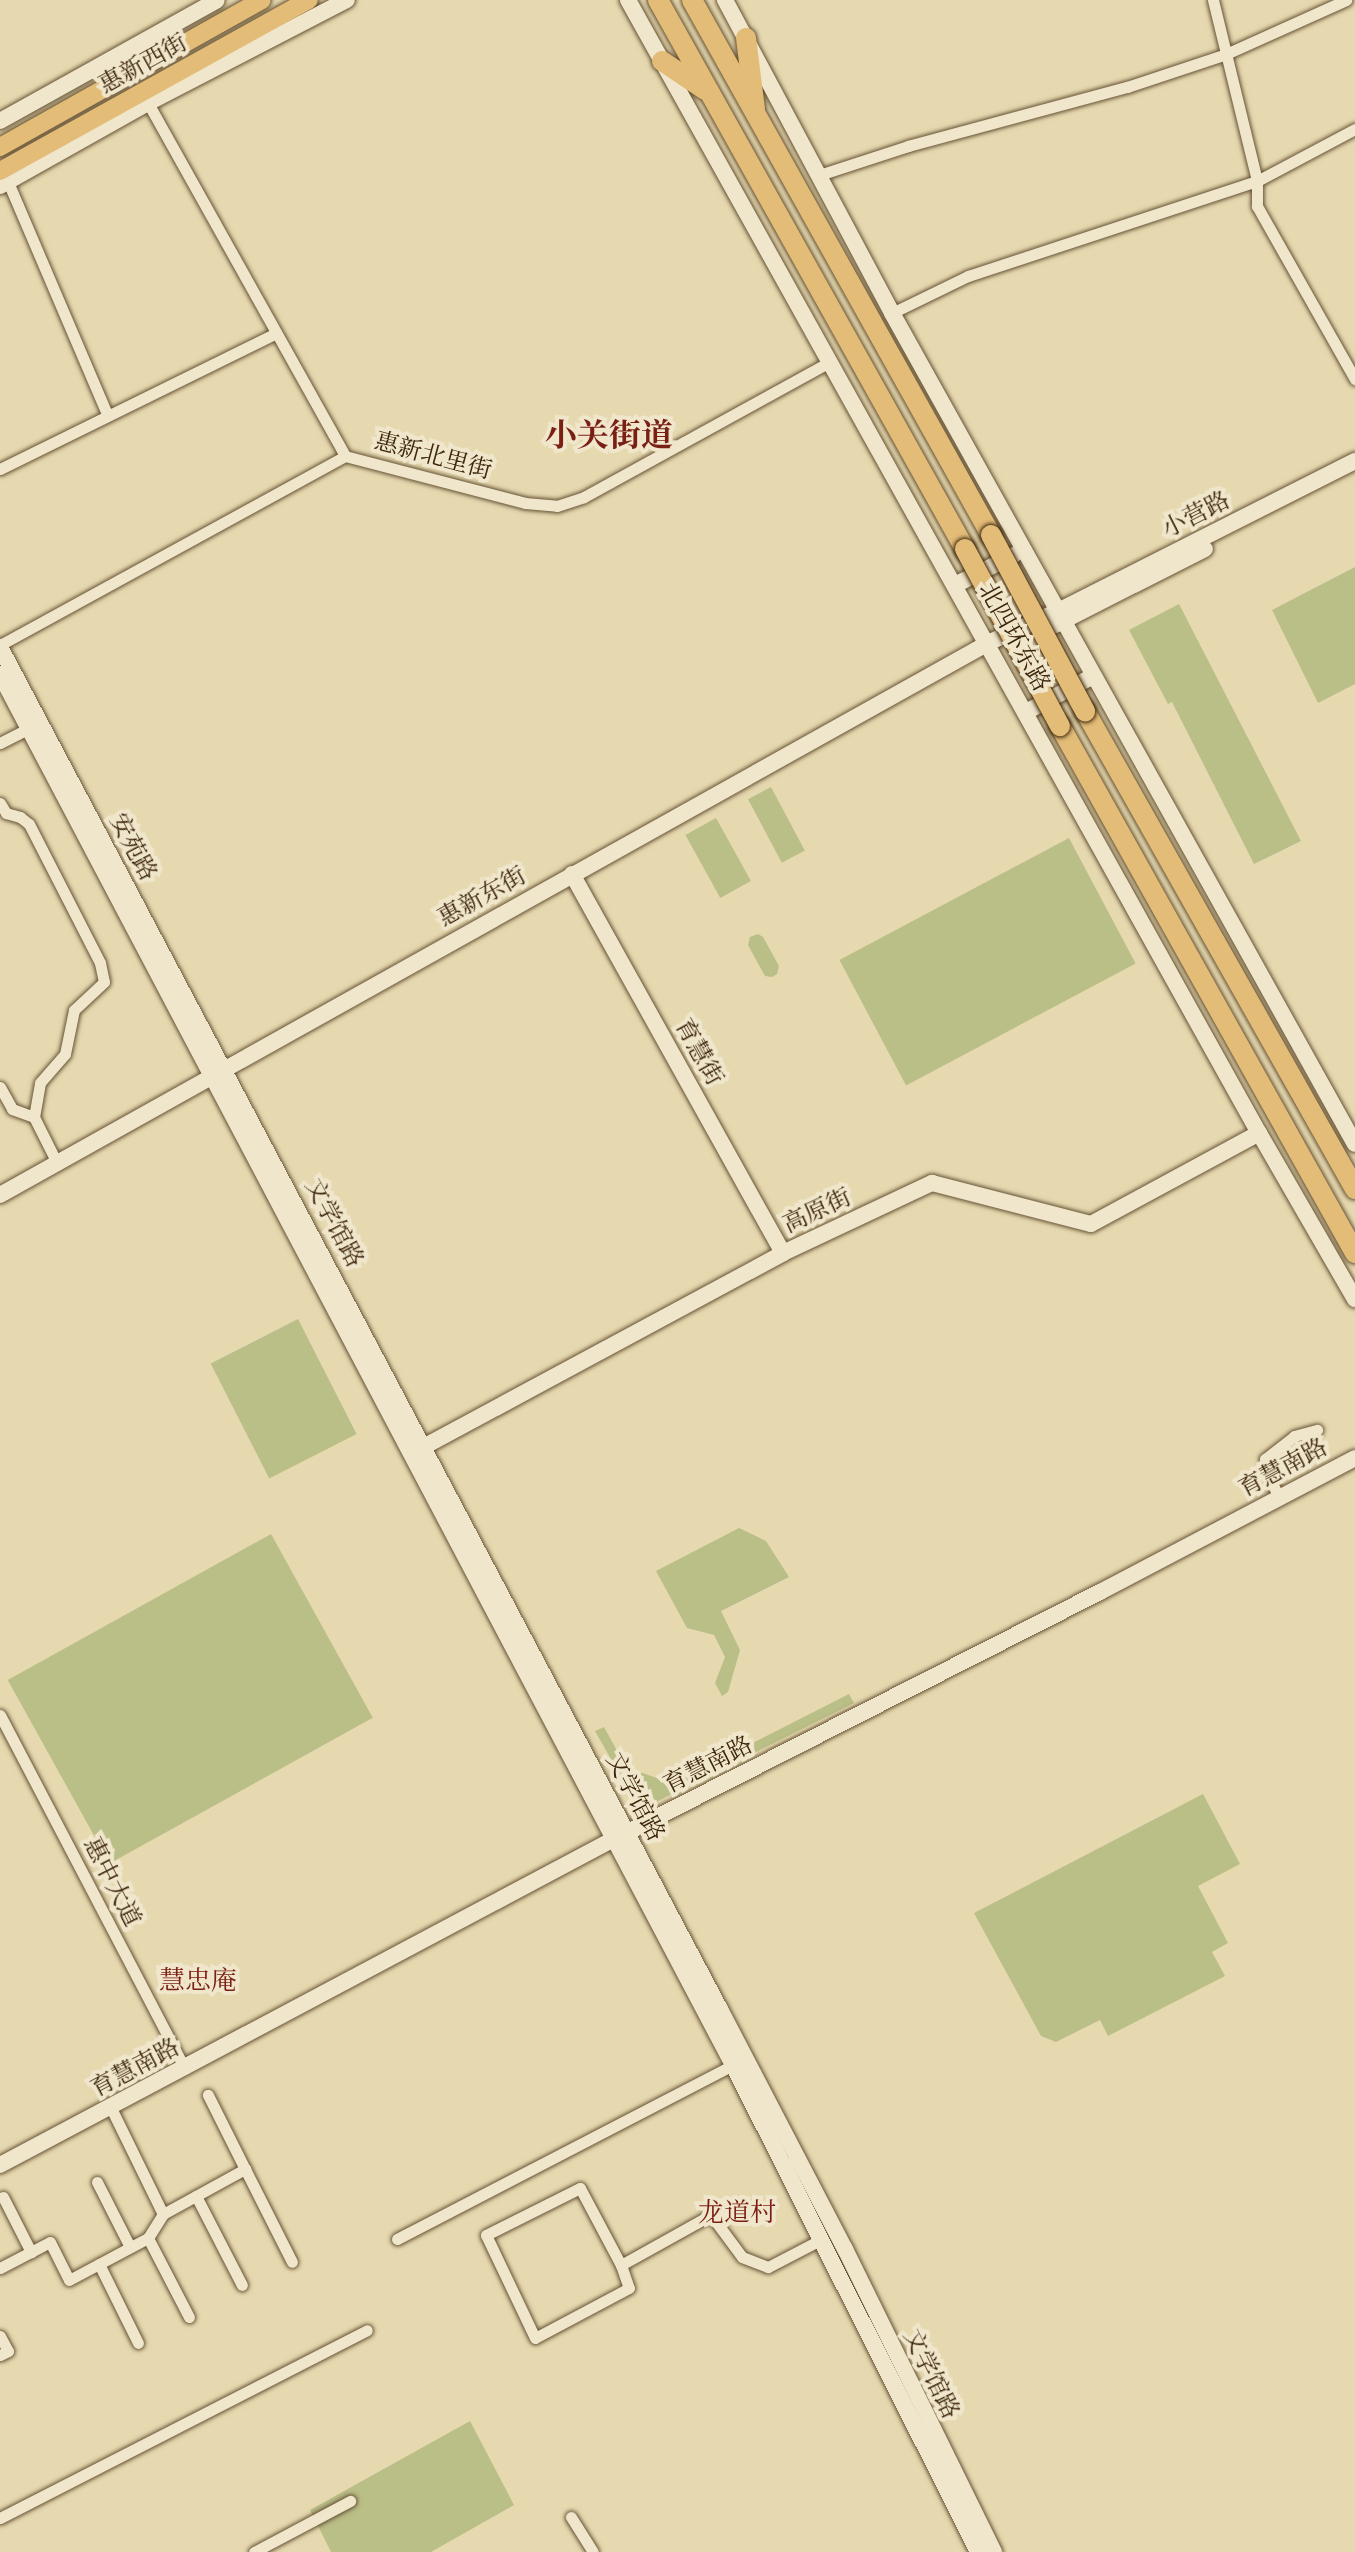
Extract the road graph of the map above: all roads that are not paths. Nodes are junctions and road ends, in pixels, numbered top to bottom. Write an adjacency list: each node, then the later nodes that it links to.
1 (217, 0): 16 (street)
2 (262, 0): 19 (main road, 惠新西街)
3 (309, 0): 15 (main road, 惠新西街)
4 (347, 0): 15 (street, 惠新西街)
5 (628, 0): 13 (street, 北四环东路)
6 (658, 0): 14 (highway, 北四环东路)
7 (692, 0): 17 (highway, 北四环东路)
8 (725, 0): 11 (street, 北四环东路)
9 (1213, 0): 12 (street)
10 (1346, 0): 12 (street)
11 (746, 38): 17 (highway); 20 (street, 北四环东路)
12 (1226, 54): 20 (street); 22 (street)
13 (662, 61): 14 (highway); 25 (street, 北四环东路)
14 (710, 94): 53 (highway, 北四环东路, bridge)
15 (145, 98): 21 (main road, 惠新西街); 24 (street, 惠新北里街)
16 (0, 121)
17 (757, 121): 50 (highway, 北四环东路, bridge)
18 (1355, 129): 22 (street)
19 (0, 147)
20 (819, 175): 23 (street, 北四环东路)
21 (3, 180): 27 (street)
22 (1257, 181): 23 (street); 26 (street)
23 (892, 313): 32 (street, 北四环东路)
24 (276, 333): 27 (street); 28 (street, 惠新北里街)
25 (828, 363): 28 (street, 惠新北里街); 33 (street, 北四环东路)
26 (1355, 379)
27 (108, 416): 30 (street)
28 (345, 456): 36 (street)
29 (1355, 461): 34 (street, 小营路)
30 (0, 469)
31 (1355, 472): 34 (street, 小营路)
32 (1023, 550): 33 (street); 34 (street, 北四环东路)
33 (955, 585): 35 (street, 北四环东路)
34 (1061, 617): 35 (street, 惠新东街); 38 (street, 北四环东路)
35 (988, 643): 39 (street, 北四环东路); 43 (street, 惠新东街)
36 (0, 646): 44 (street, 安苑路)
37 (0, 674): 40 (street, 安苑路)
38 (1093, 676): 39 (street); 48 (street, 北四环东路)
39 (1026, 712): 47 (street, 北四环东路)
40 (29, 728): 41 (street); 44 (street, 安苑路)
41 (0, 743)
42 (0, 803): 46 (street)
43 (572, 874): 44 (street, 惠新东街); 52 (street, 育慧街)
44 (219, 1072): 49 (street, 惠新东街); 56 (street, 文学馆路)
45 (0, 1087): 46 (street)
46 (34, 1117): 49 (street)
47 (1259, 1133): 52 (street, 高原街); 54 (street, 北四环东路)
48 (1355, 1144)
49 (57, 1163): 51 (street, 惠新东街)
50 (1355, 1189)
51 (0, 1195)
52 (783, 1253): 56 (street, 高原街)
53 (1355, 1253)
54 (1355, 1299)
55 (1317, 1430): 58 (street)
56 (418, 1450): 60 (street, 文学馆路)
57 (1355, 1458): 58 (street, 育慧南路)
58 (1279, 1497): 60 (street, 育慧南路)
59 (0, 1715): 62 (street, 惠中大道)
60 (620, 1836): 61 (street, 文学馆路); 62 (street, 育慧南路); 92 (street, 文学馆路)
61 (733, 2065): 72 (street); 73 (street, 文学馆路)
62 (185, 2069): 64 (street, 育慧南路)
63 (208, 2095): 66 (street)
64 (111, 2108): 65 (street, 育慧南路); 70 (street)
65 (0, 2165)
66 (245, 2169): 68 (street); 76 (street)
67 (97, 2182): 74 (street)
68 (196, 2196): 70 (street); 80 (street)
69 (3, 2197): 75 (street)
70 (163, 2214): 71 (street)
71 (148, 2238): 74 (street); 81 (street)
72 (397, 2239)
73 (822, 2239): 78 (street); 91 (street, 文学馆路)
74 (130, 2247): 77 (street)
75 (31, 2252): 77 (street); 79 (street)
76 (292, 2262)
77 (99, 2264): 84 (street)
78 (621, 2265): 78 (street)
79 (0, 2268)
80 (242, 2285)
81 (189, 2317)
82 (367, 2330): 88 (street)
83 (0, 2336): 85 (street)
84 (138, 2343)
85 (0, 2355)
86 (350, 2501): 89 (street)
87 (571, 2517): 90 (street)
88 (0, 2518)
89 (254, 2552)
90 (593, 2552)
91 (978, 2552)
92 (994, 2552)

